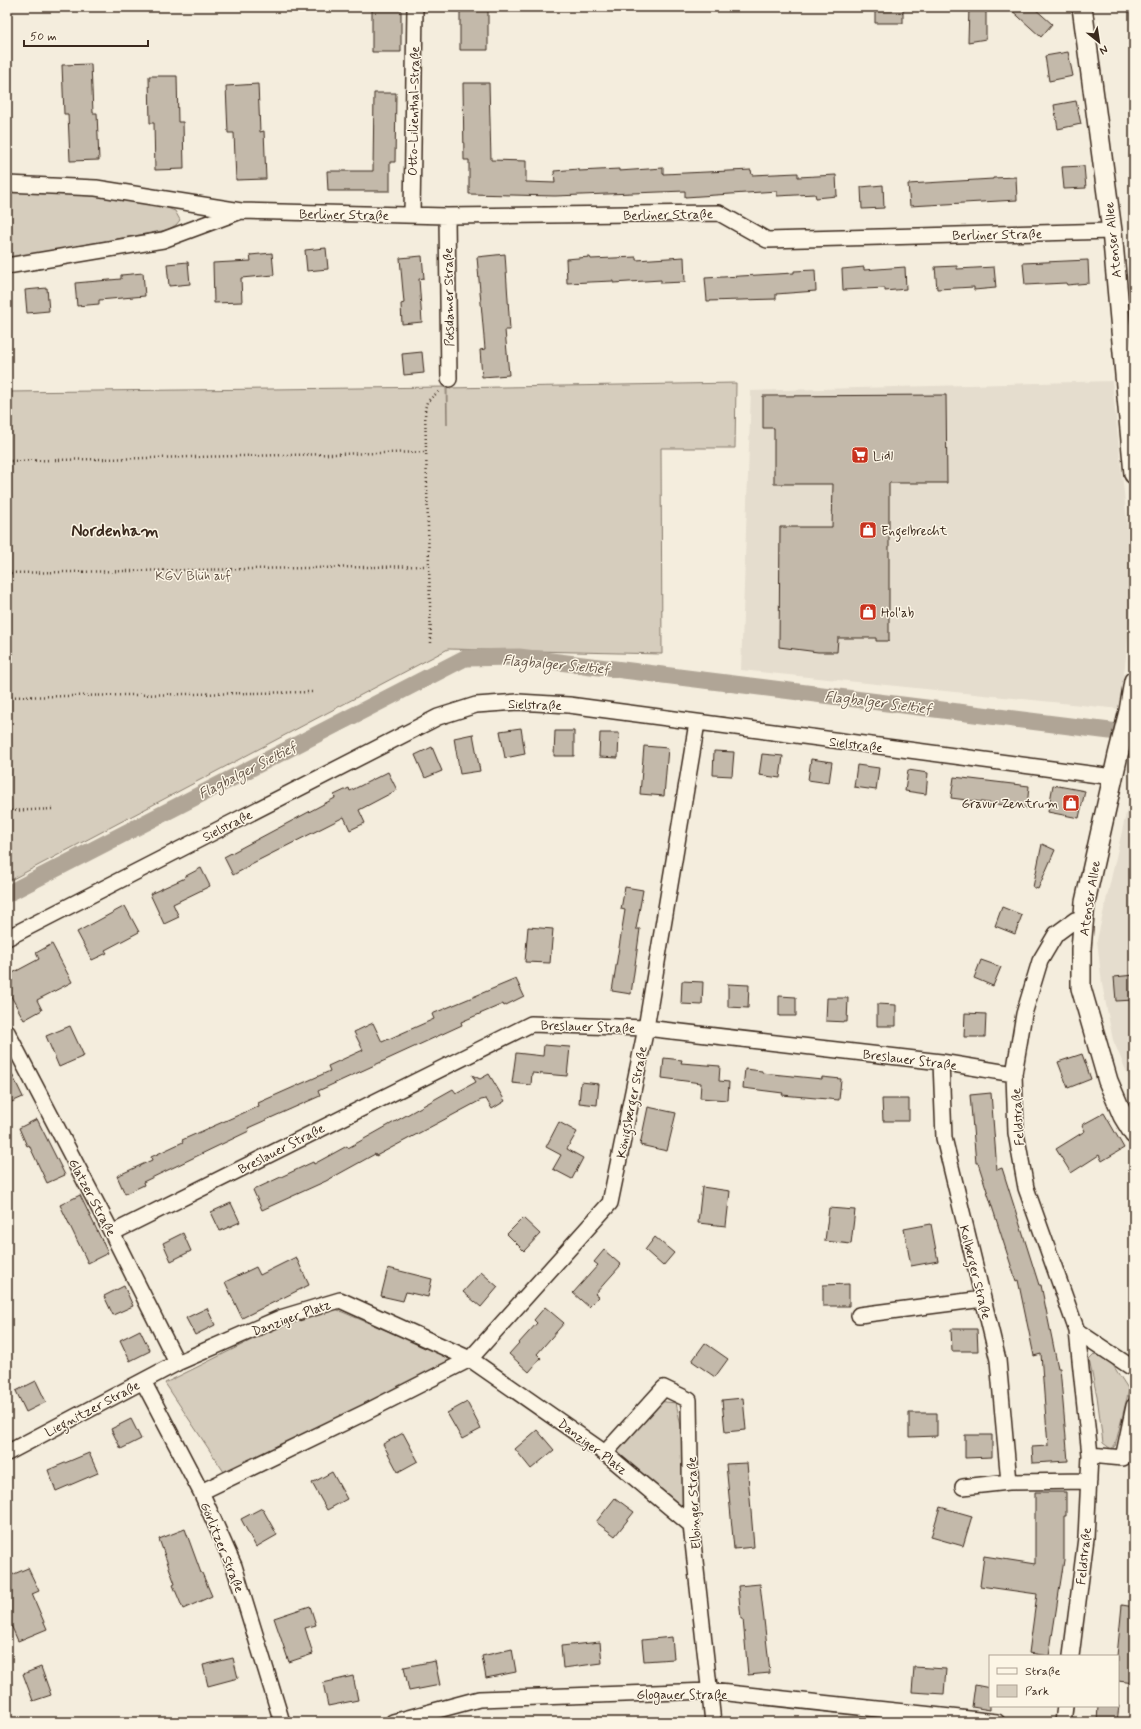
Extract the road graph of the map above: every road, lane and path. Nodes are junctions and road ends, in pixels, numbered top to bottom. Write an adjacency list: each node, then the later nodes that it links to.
1 (415, 7): 5 (street, Otto-Lilienthal-Straße)
2 (1082, 7): 7 (street, Atenser Allee)
3 (7, 184): 4 (street, Berliner Straße)
4 (241, 211): 5 (street, Berliner Straße); 8 (street, Berliner Straße)
5 (412, 215): 6 (street, Berliner Straße)
6 (447, 216): 7 (street, Berliner Straße); 9 (street, Potsdamer Straße)
7 (1112, 231): 12 (street, Atenser Allee)
8 (7, 266)
9 (449, 379): 10 (path)
10 (426, 452): 11 (path); 13 (path)
11 (7, 461)
12 (1134, 474)
13 (429, 566): 14 (path); 15 (path)
14 (7, 573)
15 (431, 643)
16 (1134, 681): 20 (street, Atenser Allee)
17 (313, 692): 18 (path)
18 (7, 698)
19 (697, 723): 20 (street, Sielstraße); 24 (street, Sielstraße); 25 (street, Königsberger Straße)
20 (1113, 777): 23 (street, Atenser Allee)
21 (53, 809): 22 (path)
22 (7, 811)
23 (1083, 919): 28 (street, Feldstraße); 29 (street, Atenser Allee)
24 (7, 938)
25 (646, 1028): 27 (street, Breslauer Straße); 30 (street, Breslauer Straße); 34 (street, Königsberger Straße)
26 (7, 1032): 30 (street, Glatzer Straße)
27 (942, 1062): 28 (street, Breslauer Straße); 31 (street, Kolberger Straße)
28 (1014, 1074): 33 (street, Feldstraße)
29 (1134, 1134)
30 (112, 1233): 35 (street, Glatzer Straße)
31 (983, 1299): 32 (street); 43 (street, Kolberger Straße)
32 (859, 1315)
33 (1077, 1331): 36 (street); 41 (street, Feldstraße)
34 (470, 1358): 35 (street, Danziger Platz); 40 (street, Danziger Platz); 46 (street)
35 (177, 1363): 37 (street, Liegnitzer Straße)
36 (1134, 1369)
37 (143, 1381): 39 (street, Liegnitzer Straße); 46 (street, Görlitzer Straße)
38 (1134, 1406): 42 (street)
39 (7, 1453)
40 (605, 1453): 47 (street, Danziger Platz); 47 (street, Elbinger Straße)
41 (1090, 1455): 42 (street); 44 (street, Feldstraße)
42 (1128, 1460)
43 (1009, 1482): 44 (street); 45 (street)
44 (1089, 1482): 48 (street, Feldstraße)
45 (963, 1487)
46 (201, 1492): 51 (street, Görlitzer Straße)
47 (692, 1525): 49 (street, Elbinger Straße)
48 (1071, 1655)
49 (710, 1691): 52 (street, Glogauer Straße); 53 (street, Elbinger Straße); 54 (street, Glogauer Straße)
50 (1065, 1707): 55 (street)
51 (282, 1722)
52 (393, 1722)
53 (713, 1722)
54 (997, 1722)
55 (1063, 1722)

